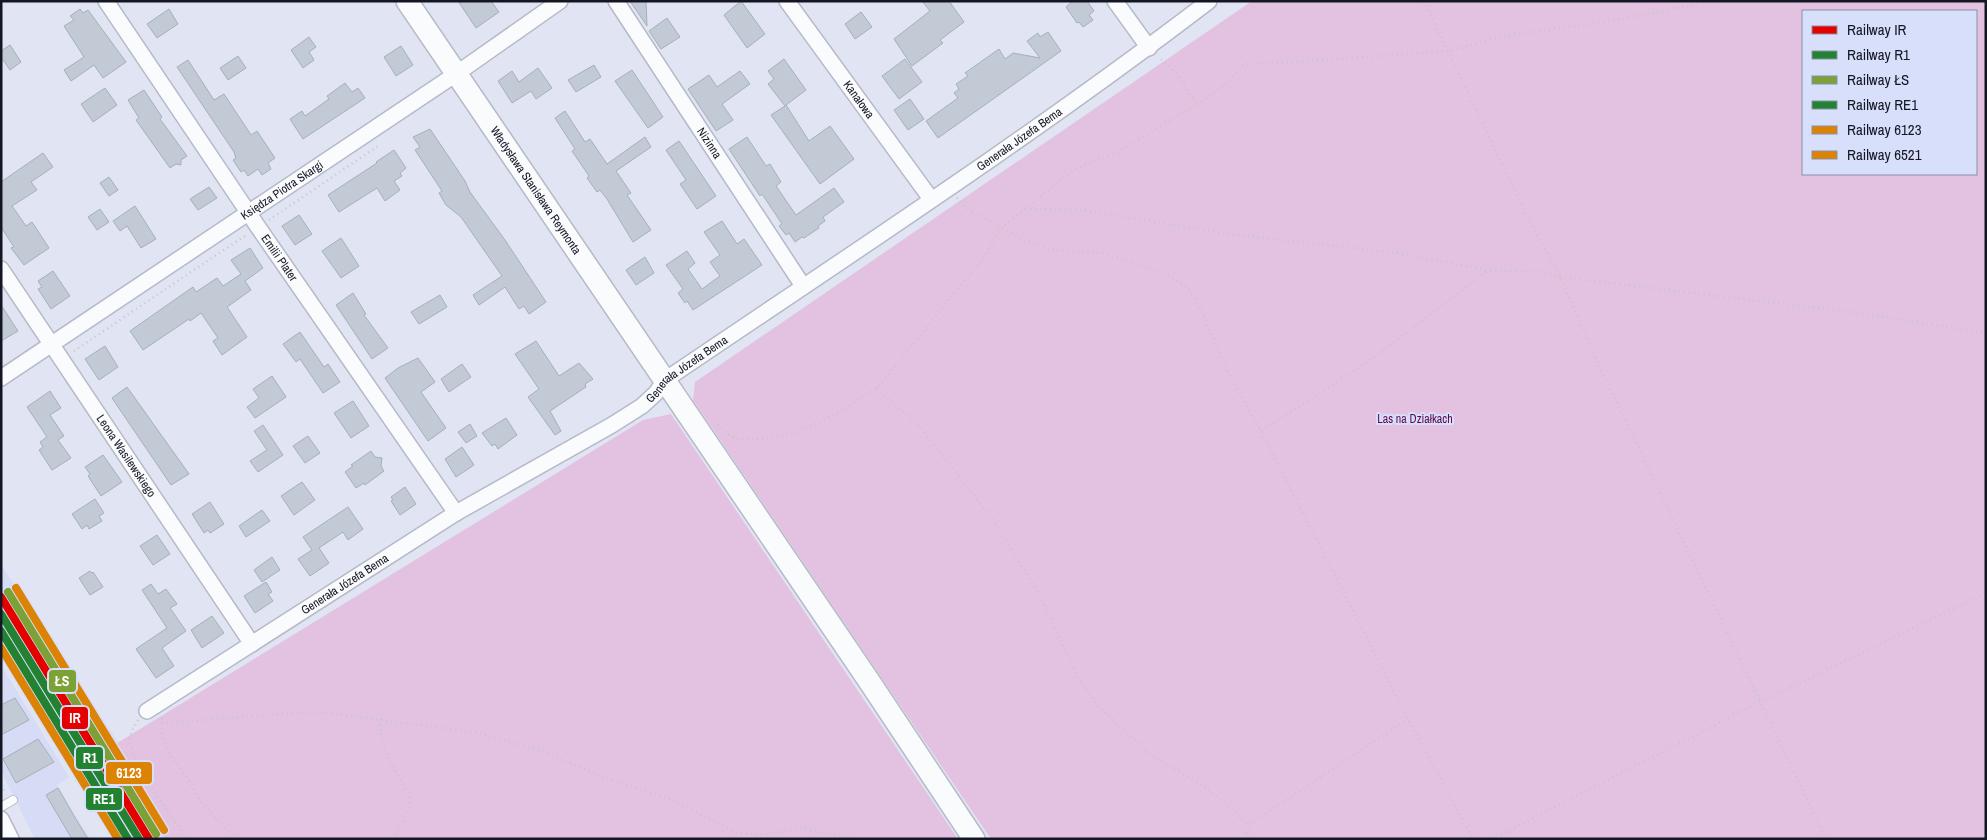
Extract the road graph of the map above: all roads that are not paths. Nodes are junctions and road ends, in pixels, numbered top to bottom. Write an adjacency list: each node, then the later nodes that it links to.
1 (106, 1): 11 (street, Emilii Plater)
2 (407, 1): 9 (main road, Władysława Stanisława Reymonta)
3 (560, 1): 9 (street, Księdza Piotra Skargi)
4 (616, 1): 13 (street, Nizinna)
5 (787, 1): 10 (street, Kanałowa)
6 (1115, 1): 8 (street)
7 (1209, 1): 8 (street, Generała Józefa Bema)
8 (1149, 48): 10 (street, Generała Józefa Bema)
9 (456, 74): 11 (street, Księdza Piotra Skargi); 16 (main road, Władysława Stanisława Reymonta)
10 (931, 199): 13 (street, Generała Józefa Bema)
11 (249, 213): 14 (street, Księdza Piotra Skargi); 17 (street, Emilii Plater)
12 (1, 269): 14 (street, Leona Wasilewskiego)
13 (803, 286): 16 (street, Generała Józefa Bema)
14 (53, 344): 15 (street, Księdza Piotra Skargi); 18 (street, Leona Wasilewskiego)
15 (1, 378)
16 (665, 380): 17 (street, Generała Józefa Bema); 24 (main road, Władysława Stanisława Reymonta)
17 (456, 513): 18 (street, Generała Józefa Bema)
18 (252, 644): 19 (street, Generała Józefa Bema)
19 (152, 707)
20 (14, 800): 21 (lane)
21 (1, 807)
22 (1, 819): 23 (street)
23 (11, 839)
24 (974, 839)

